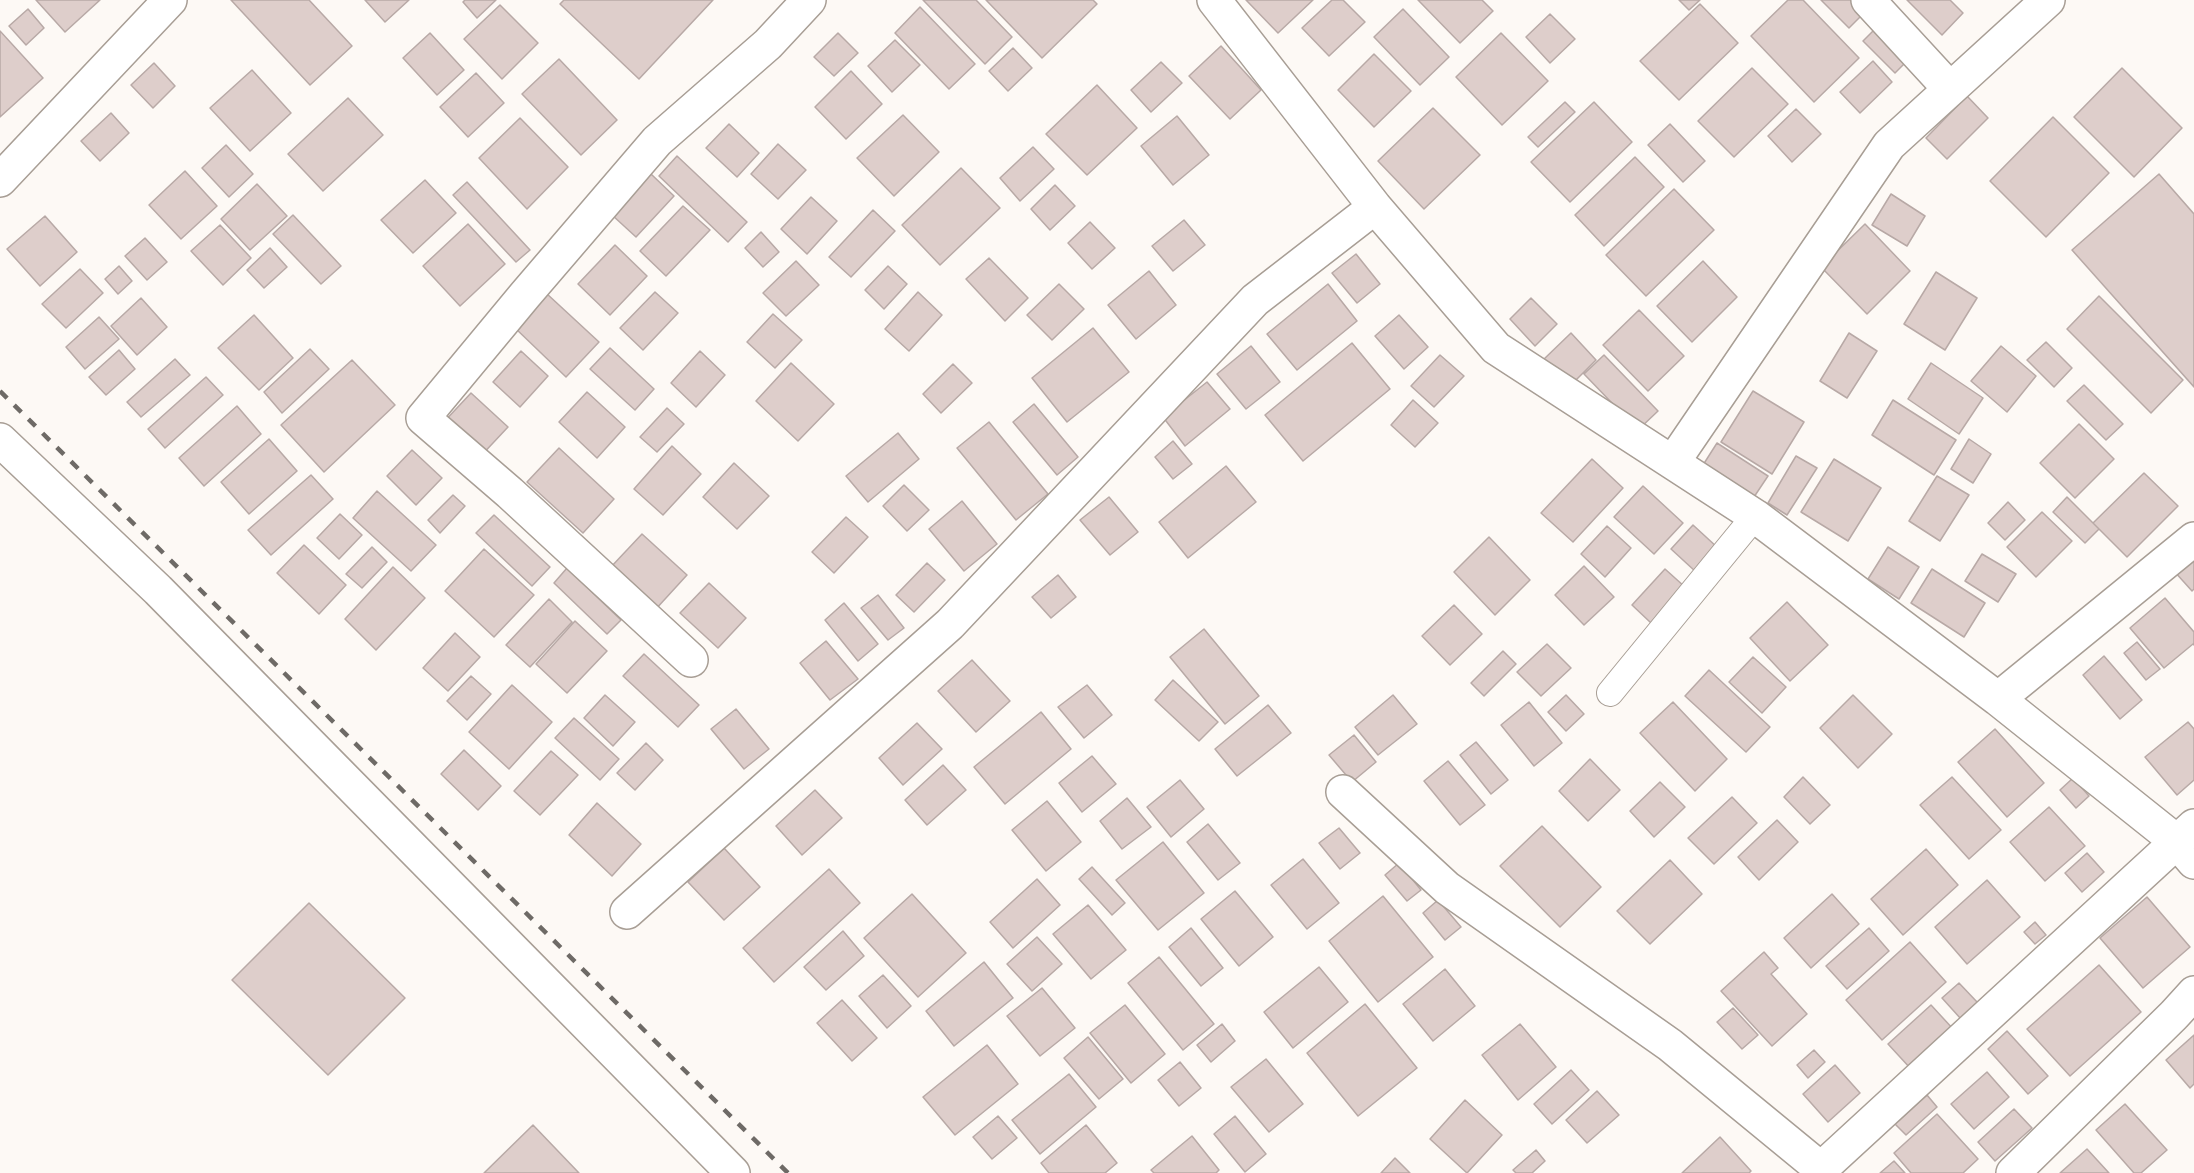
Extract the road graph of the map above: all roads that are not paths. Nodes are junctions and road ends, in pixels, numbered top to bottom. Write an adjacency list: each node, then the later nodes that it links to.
1 (170, 0): 7 (street)
2 (809, 0): 13 (street)
3 (1214, 0): 8 (street)
4 (1868, 0): 6 (street)
5 (2048, 0): 6 (street)
6 (1950, 89): 10 (street)
7 (0, 180)
8 (1375, 207): 10 (street); 18 (street)
9 (0, 440): 20 (street)
10 (1673, 462): 11 (street)
11 (1755, 516): 14 (lane); 15 (street)
12 (2194, 539): 15 (street)
13 (691, 660)
14 (1610, 693)
15 (1998, 699): 17 (street)
16 (1343, 792): 17 (street)
17 (2188, 843)
18 (627, 912)
19 (2194, 993): 21 (street)
20 (733, 1173)
21 (2013, 1173)

